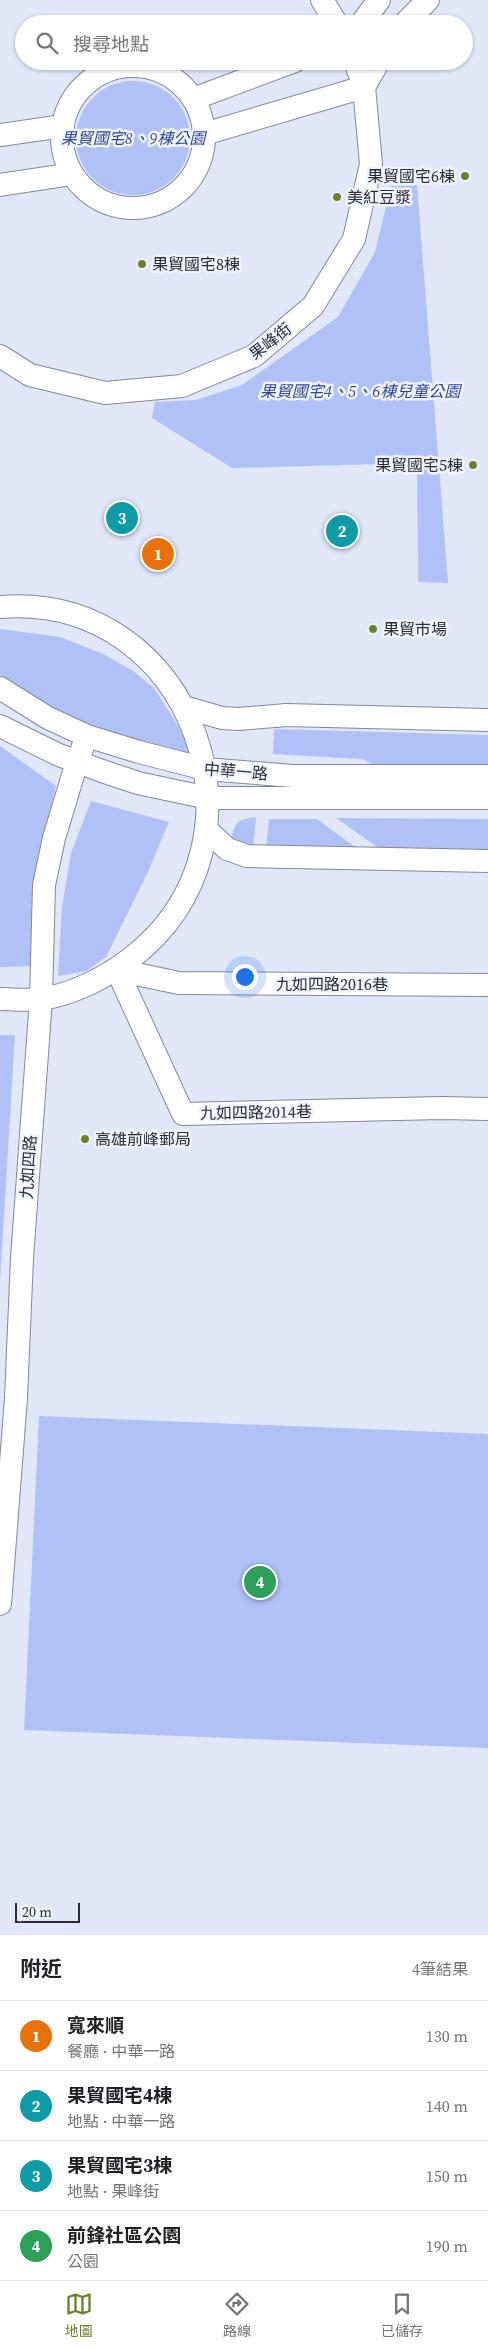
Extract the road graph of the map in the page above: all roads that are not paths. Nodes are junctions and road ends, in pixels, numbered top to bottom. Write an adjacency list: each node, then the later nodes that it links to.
1 (322, 0): 4 (street)
2 (379, 0): 5 (street)
3 (428, 0): 6 (street)
4 (331, 15)
5 (368, 15)
6 (413, 15)
7 (112, 70): 14 (street)
8 (157, 70): 13 (street)
9 (271, 70): 13 (street)
10 (358, 70): 12 (street, 果峰街)
11 (373, 70): 12 (street)
12 (364, 87): 15 (street); 19 (street, 果峰街)
13 (194, 99): 15 (street)
14 (63, 126): 16 (street); 17 (street)
15 (204, 134): 17 (street)
16 (0, 135)
17 (72, 174): 18 (street)
18 (0, 185)
19 (0, 356)
20 (0, 599): 22 (street)
21 (0, 607): 22 (street)
22 (66, 613): 24 (street)
23 (0, 688): 27 (street, 中華一路)
24 (184, 707): 25 (street); 29 (street)
25 (488, 720)
26 (0, 726): 28 (street, 中華一路)
27 (87, 736): 28 (street, 九如四路); 29 (street, 中華一路)
28 (77, 762): 31 (street, 中華一路); 38 (street, 九如四路)
29 (206, 769): 30 (street, 中華一路); 31 (street)
30 (488, 776)
31 (208, 798): 32 (street, 中華一路); 33 (street)
32 (488, 798)
33 (206, 829): 34 (street); 35 (street)
34 (488, 861)
35 (117, 970): 36 (street, 九如四路2016巷); 38 (street); 39 (street, 九如四路2014巷)
36 (488, 985)
37 (0, 999): 38 (street)
38 (41, 999): 40 (street, 九如四路)
39 (488, 1108)
40 (0, 1604)

